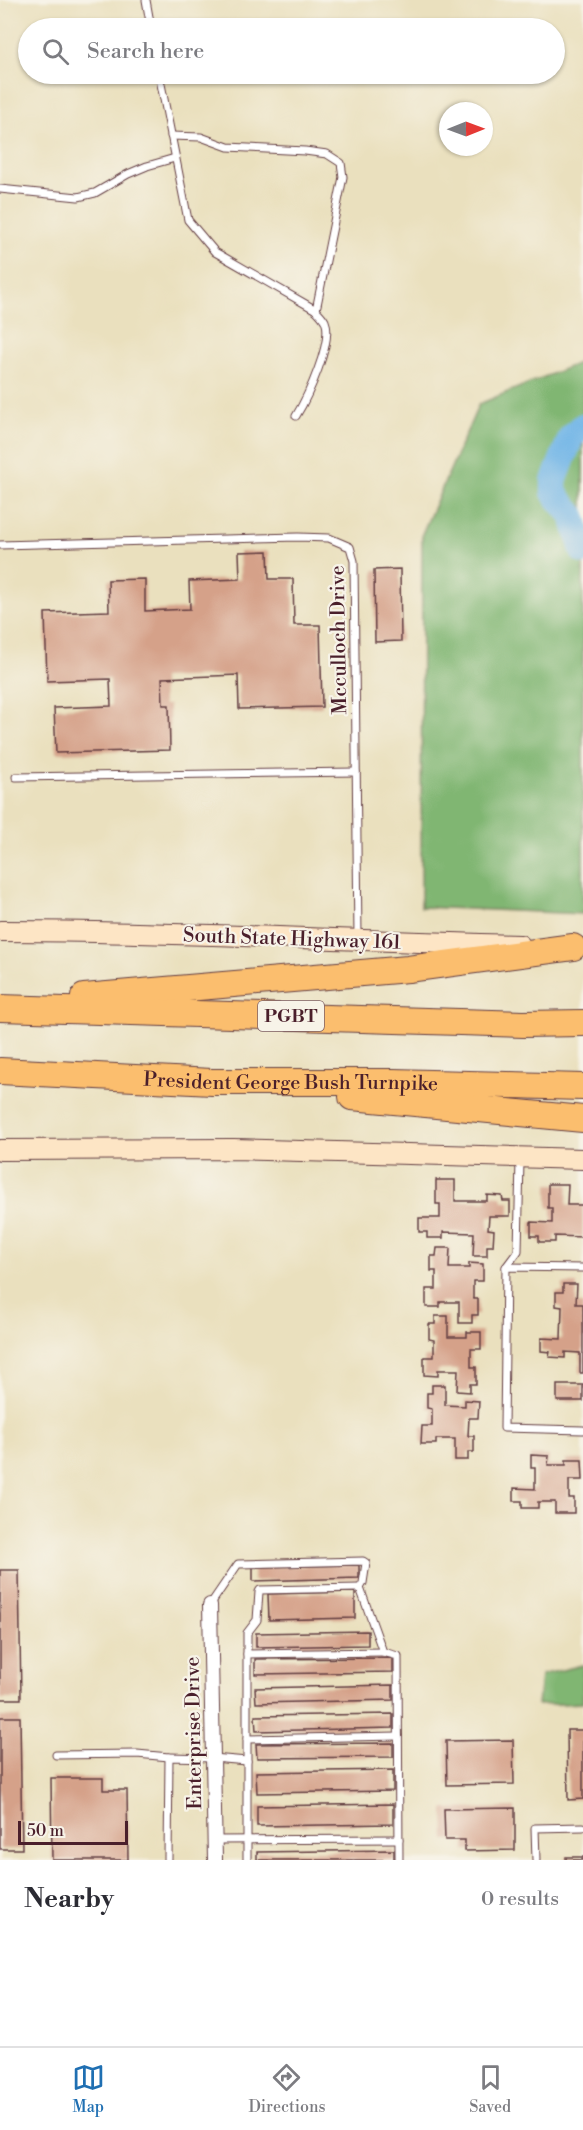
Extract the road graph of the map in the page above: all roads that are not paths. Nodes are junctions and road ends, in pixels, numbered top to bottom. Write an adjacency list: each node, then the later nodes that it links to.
1 (146, 0): 2 (lane)
2 (149, 18)
3 (161, 84): 4 (lane)
4 (171, 136): 5 (lane); 7 (lane)
5 (175, 158): 6 (lane); 7 (lane)
6 (0, 189)
7 (316, 310): 8 (lane)
8 (296, 416)
9 (0, 545): 10 (lane, Mcculloch Drive)
10 (356, 771): 11 (lane); 13 (lane, Mcculloch Drive)
11 (16, 777)
12 (0, 931): 13 (main road, South State Highway 161)
13 (358, 941): 14 (main road, South State Highway 161)
14 (578, 947): 15 (highway)
15 (0, 1007): 16 (highway, PGBT)
16 (583, 1023)
17 (0, 1071): 18 (highway, President George Bush Turnpike)
18 (212, 1082): 19 (highway, President George Bush Turnpike); 20 (highway)
19 (583, 1087)
20 (583, 1119)
21 (0, 1150): 22 (main road)
22 (520, 1156): 23 (main road); 24 (lane)
23 (583, 1159)
24 (506, 1267): 25 (lane); 26 (lane)
25 (583, 1268)
26 (583, 1430)
27 (360, 1588): 28 (lane); 29 (lane); 30 (lane)
28 (210, 1605): 35 (street, Enterprise Drive)
29 (383, 1652): 30 (lane); 31 (lane)
30 (247, 1654): 32 (lane)
31 (398, 1737): 32 (lane); 38 (lane)
32 (247, 1739): 36 (lane)
33 (56, 1755): 34 (lane)
34 (169, 1757): 35 (lane); 41 (lane)
35 (213, 1758): 36 (lane); 39 (street, Enterprise Drive)
36 (247, 1761): 40 (lane)
37 (583, 1827): 45 (lane)
38 (399, 1839): 40 (lane); 44 (lane)
39 (215, 1840): 40 (lane); 42 (street, Enterprise Drive)
40 (247, 1840): 43 (lane)
41 (168, 1860)
42 (215, 1860)
43 (248, 1860)
44 (399, 1860)
45 (536, 1860)

